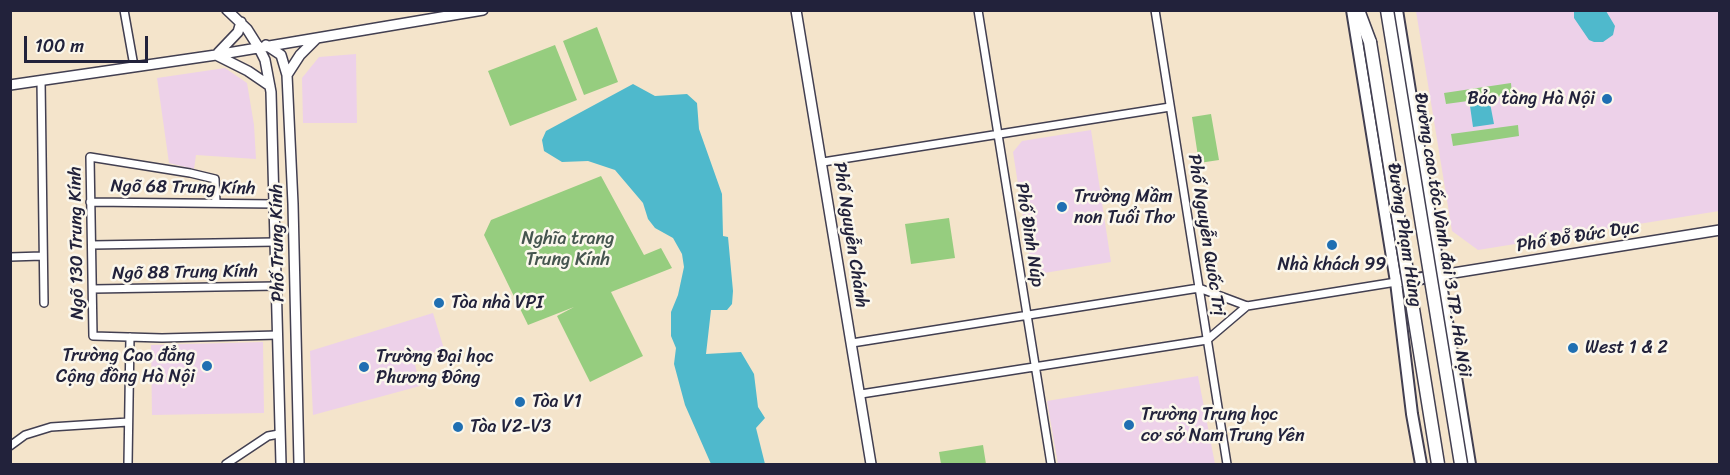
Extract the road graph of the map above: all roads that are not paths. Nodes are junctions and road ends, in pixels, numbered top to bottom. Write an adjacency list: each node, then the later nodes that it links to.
1 (124, 10): 17 (street)
2 (228, 10): 12 (street, Phố Trung Kính)
3 (483, 10): 13 (street)
4 (796, 10): 24 (street, Phố Nguyễn Chánh)
5 (978, 10): 23 (street, Phố Đinh Núp)
6 (1155, 10): 22 (street, Phố Nguyễn Quốc Trị)
7 (1352, 10): 34 (main road, Đường Phạm Hùng)
8 (1358, 10): 14 (highway)
9 (1365, 10): 14 (highway)
10 (1387, 10): 59 (highway, Đường cao tốc Vành đai 3 TP. Hà Nội, bridge)
11 (1397, 10): 33 (main road, Đường Phạm Hùng)
12 (241, 22): 15 (street, Phố Trung Kính); 16 (street)
13 (317, 38): 15 (street); 18 (street)
14 (1370, 42): 58 (highway, bridge)
15 (264, 47): 16 (street); 18 (street, Phố Trung Kính); 21 (street, Phố Trung Kính)
16 (216, 55): 17 (street); 21 (street)
17 (134, 66): 19 (street)
18 (287, 75): 53 (street, Phố Trung Kính)
19 (41, 80): 20 (street); 31 (street)
20 (10, 85)
21 (270, 86): 27 (street, Phố Trung Kính)
22 (1170, 107): 23 (street); 36 (street, Phố Nguyễn Quốc Trị)
23 (998, 135): 24 (street); 40 (street, Phố Đinh Núp)
24 (823, 162): 44 (street, Phố Nguyễn Chánh)
25 (90, 202): 26 (street, Ngõ 68 Trung Kính); 26 (street, Ngõ 130 Trung Kính); 30 (street, Ngõ 130 Trung Kính)
26 (216, 203): 27 (street, Ngõ 68 Trung Kính)
27 (275, 204): 29 (street, Phố Trung Kính)
28 (1719, 230): 33 (street, Phố Đỗ Đức Dục)
29 (276, 242): 30 (street); 35 (street, Phố Trung Kính)
30 (93, 245): 37 (street, Ngõ 130 Trung Kính)
31 (42, 256): 32 (street); 38 (street)
32 (10, 257)
33 (1441, 275): 34 (main road); 60 (main road, Đường Phạm Hùng)
34 (1396, 282): 39 (street); 57 (main road, Đường Phạm Hùng)
35 (277, 286): 37 (street, Ngõ 88 Trung Kính); 41 (street, Phố Trung Kính)
36 (1199, 288): 39 (street); 40 (street); 43 (street, Phố Nguyễn Quốc Trị)
37 (93, 289): 42 (street, Ngõ 130 Trung Kính)
38 (44, 303)
39 (1247, 306): 43 (street)
40 (1026, 315): 44 (street); 45 (street, Phố Đinh Núp)
41 (278, 335): 42 (street); 48 (street, Phố Trung Kính)
42 (130, 337): 47 (street)
43 (1207, 340): 45 (street); 56 (street, Phố Nguyễn Quốc Trị)
44 (852, 343): 46 (street, Phố Nguyễn Chánh)
45 (1034, 366): 46 (street); 55 (street, Phố Đinh Núp)
46 (861, 394): 54 (street, Phố Nguyễn Chánh)
47 (128, 422): 49 (street); 50 (street)
48 (279, 434): 51 (street); 52 (street, Phố Trung Kính)
49 (10, 446)
50 (128, 465)
51 (226, 465)
52 (281, 465)
53 (299, 465)
54 (872, 465)
55 (1051, 465)
56 (1227, 465)
57 (1421, 465)
58 (1438, 465)
59 (1461, 465)
60 (1470, 465)

